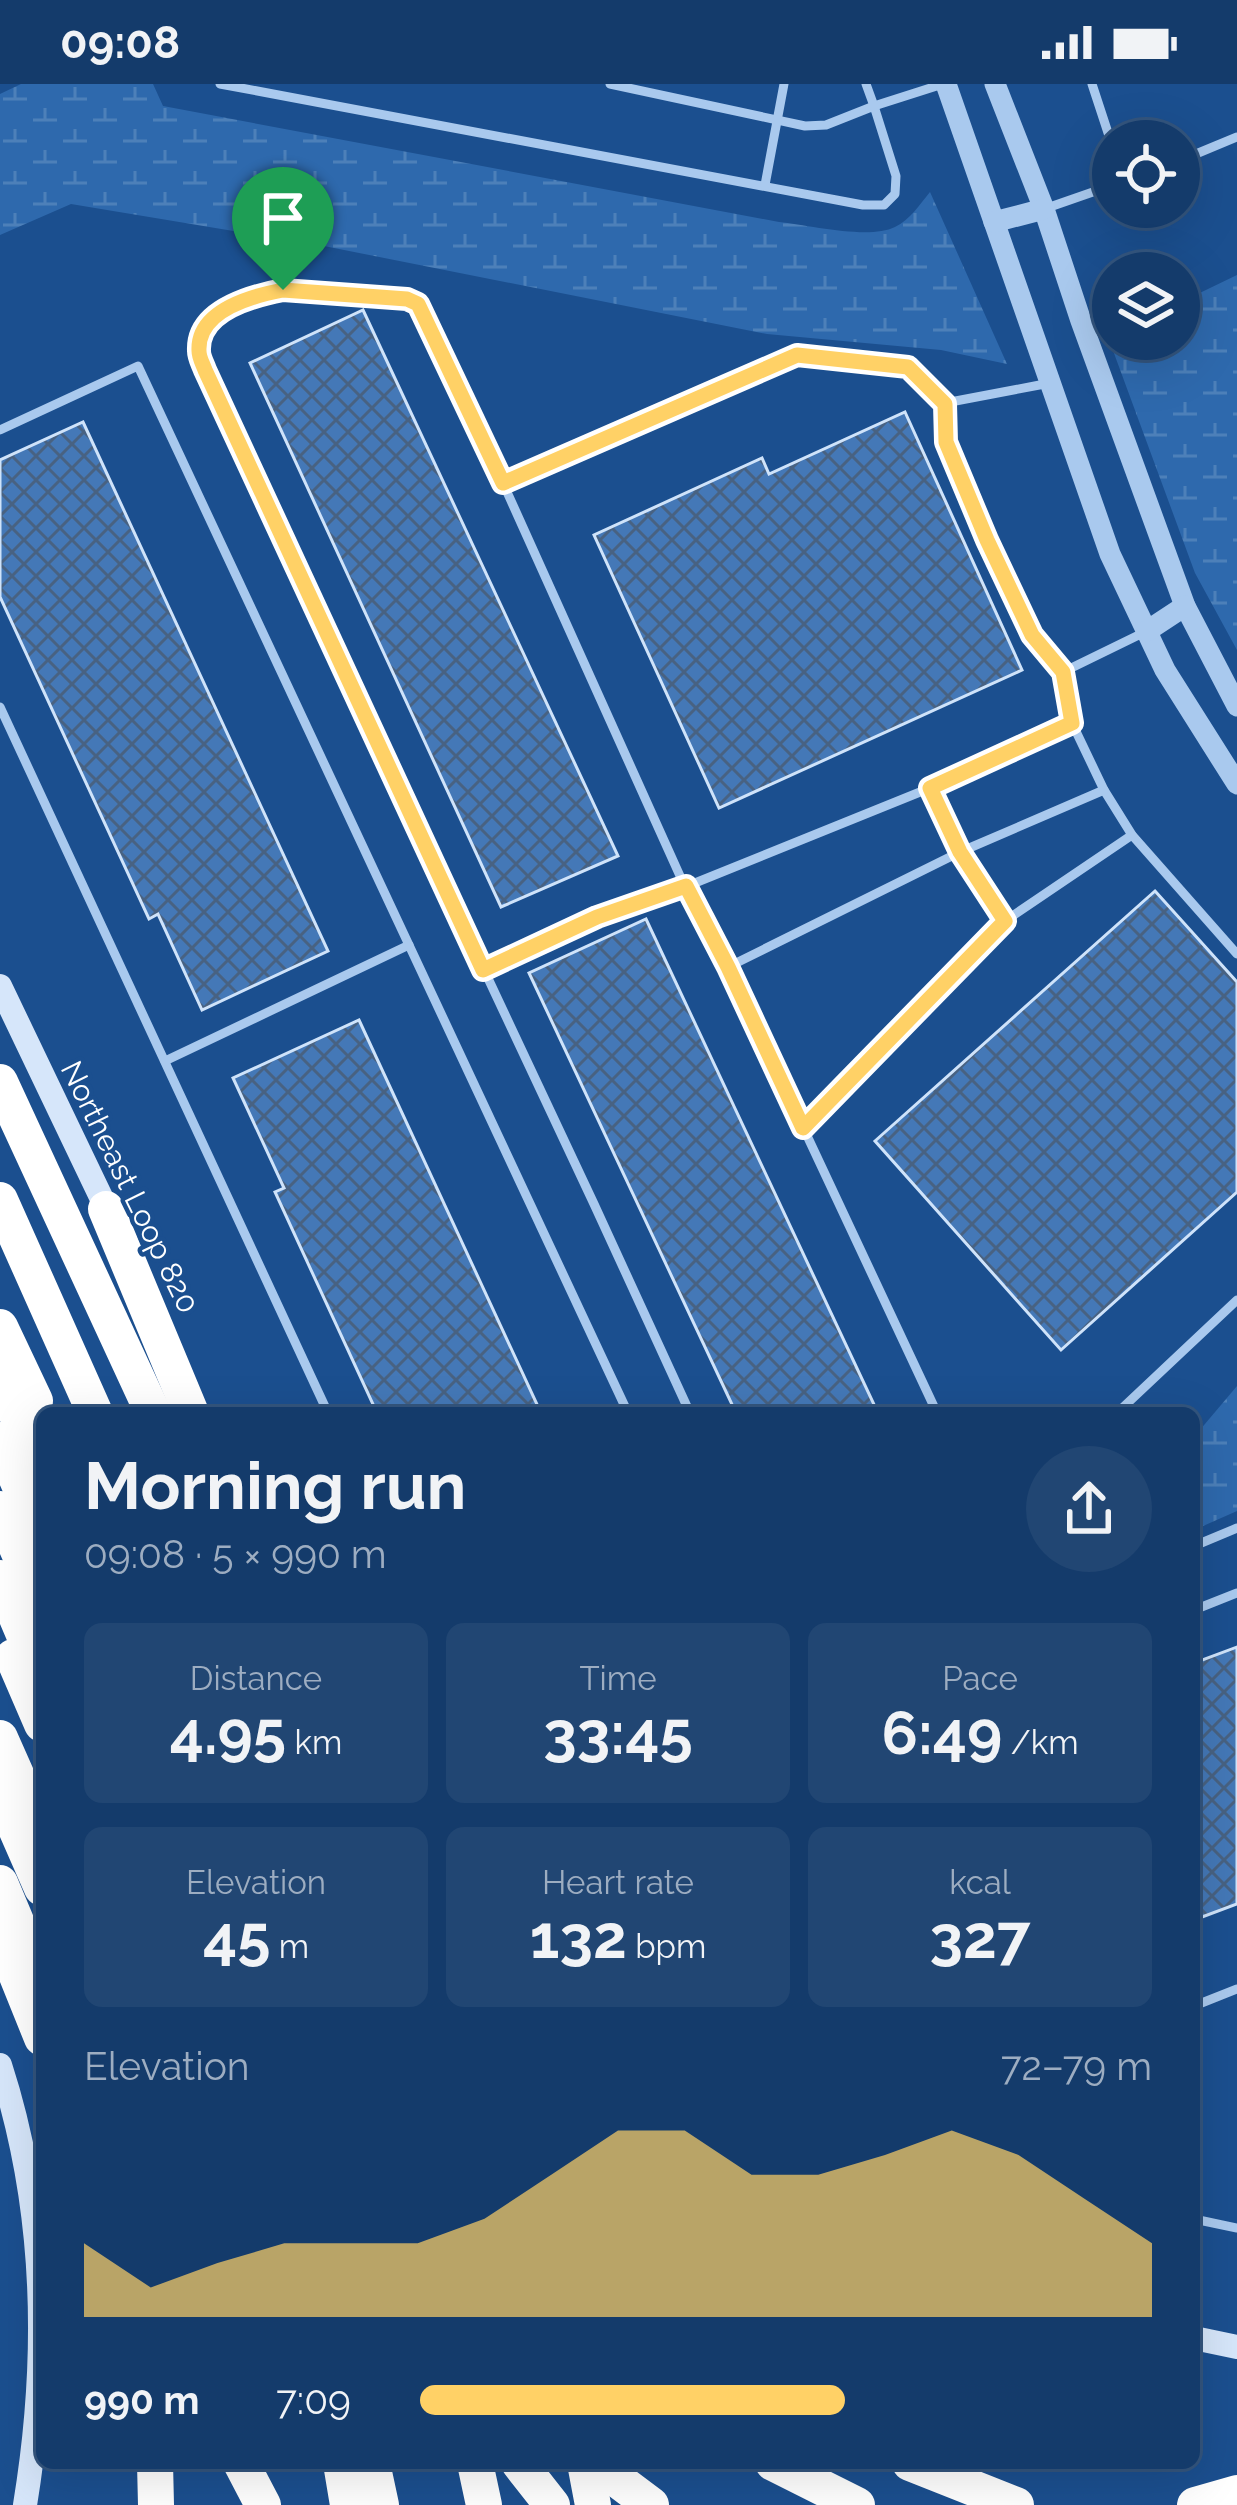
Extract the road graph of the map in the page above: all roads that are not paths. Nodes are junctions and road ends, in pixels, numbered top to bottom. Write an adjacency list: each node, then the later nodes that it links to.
1 (220, 84): 13 (lane)
2 (610, 84): 9 (lane)
3 (784, 84): 9 (lane)
4 (866, 84): 8 (lane)
5 (945, 84): 8 (lane); 16 (street)
6 (995, 84): 15 (street)
7 (1092, 84): 10 (lane)
8 (874, 106): 9 (lane); 13 (lane)
9 (777, 120): 13 (lane)
10 (1104, 120)
11 (1237, 137): 12 (lane)
12 (1200, 152)
13 (765, 185)
14 (1092, 192): 15 (lane)
15 (1044, 209): 16 (street); 21 (street)
16 (994, 222): 17 (street)
17 (1050, 382): 18 (lane); 22 (street)
18 (945, 404): 20 (lane); 23 (lane)
19 (0, 430): 34 (lane)
20 (503, 483): 32 (lane); 37 (lane)
21 (1185, 606): 22 (street); 24 (street)
22 (1147, 631): 23 (lane); 27 (street)
23 (1063, 672): 26 (lane)
24 (1237, 706)
25 (0, 707): 39 (lane)
26 (1072, 723): 28 (lane); 29 (lane)
27 (1237, 784)
28 (930, 788): 31 (lane); 32 (lane)
29 (1104, 790): 30 (lane); 31 (lane)
30 (1132, 835): 33 (lane); 35 (lane)
31 (960, 852): 33 (lane); 36 (lane)
32 (686, 886): 36 (lane); 37 (lane)
33 (1005, 921): 41 (lane)
34 (409, 945): 39 (lane); 53 (lane)
35 (1237, 954)
36 (728, 967): 41 (lane)
37 (483, 970): 54 (lane)
38 (0, 986): 43 (main road, Northeast Loop 820)
39 (165, 1061): 52 (lane)
40 (0, 1082): 49 (highway)
41 (803, 1128): 55 (lane)
42 (0, 1200): 48 (highway)
43 (106, 1209): 50 (highway); 51 (main road, Northeast Loop 820)
44 (1237, 1300): 56 (lane)
45 (0, 1328): 47 (highway)
46 (0, 1377): 58 (highway)
47 (38, 1407)
48 (92, 1407)
49 (150, 1407)
50 (188, 1407)
51 (203, 1407)
52 (325, 1407)
53 (625, 1407)
54 (687, 1407)
55 (934, 1407)
56 (1124, 1407)
57 (0, 1440): 60 (highway)
58 (36, 1458)
59 (0, 1509): 64 (highway)
60 (36, 1523)
61 (1237, 1528): 62 (lane)
62 (1200, 1543)
63 (0, 1578): 68 (highway)
64 (36, 1591)
65 (1237, 1593): 66 (lane)
66 (1200, 1608)
67 (0, 1627): 69 (highway)
68 (36, 1663)
69 (36, 1710)
70 (0, 1738): 72 (highway)
71 (0, 1792): 73 (highway)
72 (36, 1819)
73 (36, 1874)
74 (0, 1883): 76 (highway)
75 (0, 1934): 79 (highway)
76 (36, 1969)
77 (1237, 1990): 78 (lane)
78 (1200, 2004)
79 (36, 2021)
80 (0, 2066): 83 (main road)
81 (1200, 2222): 82 (lane)
82 (1237, 2228)
83 (36, 2236)
84 (1200, 2339): 85 (main road)
85 (1237, 2347)
86 (36, 2432): 100 (main road)
87 (154, 2469): 101 (highway)
88 (242, 2469): 102 (highway)
89 (244, 2469): 103 (highway)
90 (341, 2469): 104 (highway)
91 (373, 2469): 105 (highway)
92 (476, 2469): 106 (highway)
93 (524, 2469): 107 (highway)
94 (586, 2469): 108 (highway)
95 (603, 2469): 109 (highway)
96 (785, 2469): 111 (highway)
97 (816, 2469): 110 (highway)
98 (925, 2469): 112 (highway)
99 (1237, 2493): 113 (highway)
100 (25, 2505)
101 (156, 2505)
102 (251, 2505)
103 (263, 2505)
104 (348, 2505)
105 (381, 2505)
106 (484, 2505)
107 (552, 2505)
108 (593, 2505)
109 (651, 2505)
110 (834, 2505)
111 (857, 2505)
112 (1016, 2505)
113 (1195, 2505)

